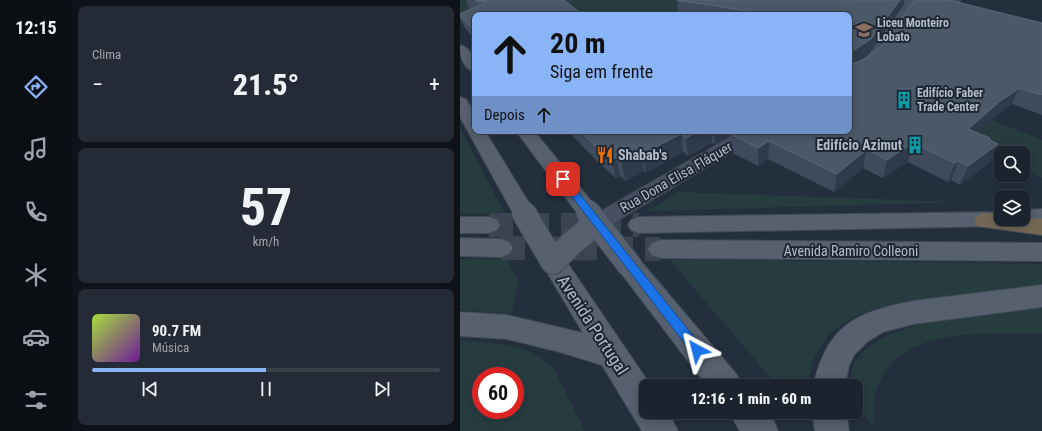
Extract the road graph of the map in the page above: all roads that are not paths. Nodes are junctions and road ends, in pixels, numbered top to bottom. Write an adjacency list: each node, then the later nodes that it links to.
1 (908, 1): 2 (street); 5 (street)
2 (955, 10)
3 (460, 49): 4 (main road)
4 (472, 64)
5 (852, 73)
6 (460, 102): 7 (main road)
7 (472, 124)
8 (477, 134): 24 (main road, Avenida Portugal, bridge)
9 (527, 134): 13 (main road)
10 (749, 134): 13 (street, Rua Dona Elisa Fláquer)
11 (1042, 216): 12 (main road)
12 (1030, 217)
13 (593, 218): 24 (main road, bridge); 28 (main road, bridge)
14 (994, 220): 17 (main road, Avenida Ramiro Colleoni)
15 (460, 224): 16 (main road)
16 (489, 225)
17 (639, 225)
18 (1030, 225): 19 (highway)
19 (1042, 227)
20 (460, 247): 21 (main road)
21 (501, 248)
22 (660, 249): 23 (main road, Avenida Ramiro Colleoni)
23 (1042, 252)
24 (554, 264): 27 (main road, Avenida Portugal)
25 (1042, 296): 29 (main road)
26 (460, 324): 27 (main road)
27 (613, 355): 30 (main road, Avenida Portugal)
28 (720, 379)
29 (830, 379)
30 (639, 397)
31 (653, 419): 34 (main road)
32 (752, 419): 35 (main road)
33 (830, 419): 36 (main road)
34 (661, 431)
35 (761, 431)
36 (832, 431)

